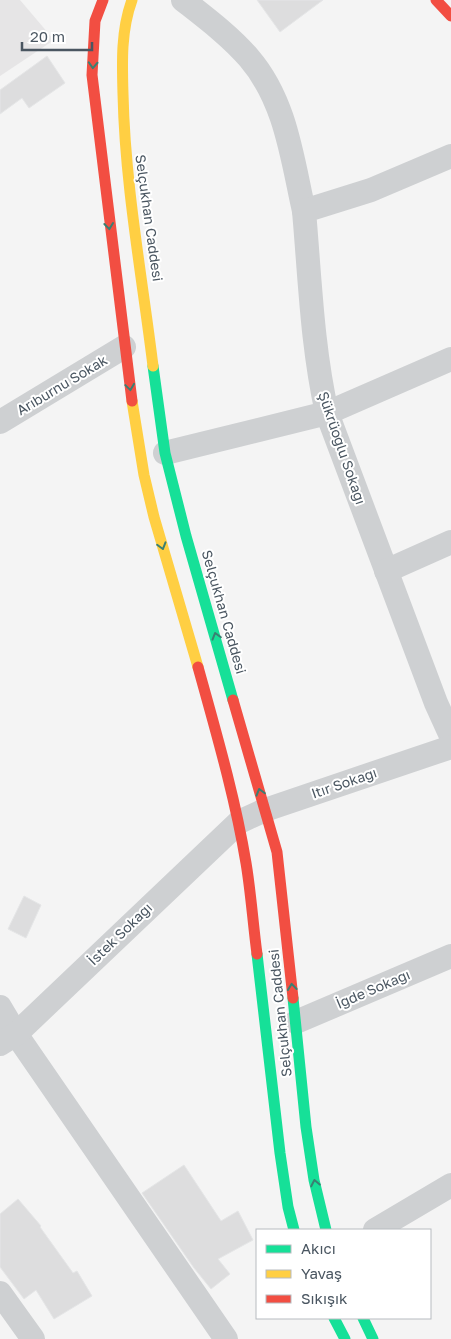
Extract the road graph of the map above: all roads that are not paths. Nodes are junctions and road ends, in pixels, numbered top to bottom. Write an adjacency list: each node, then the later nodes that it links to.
1 (103, 0): 8 (street, Selçukhan Caddesi, one-way to 8)
2 (132, 0): 12 (street, Selçukhan Caddesi)
3 (183, 0): 7 (street, Şükrüoğlu Sokağı)
4 (436, 0): 5 (street)
5 (451, 16)
6 (451, 156): 7 (street)
7 (304, 211): 10 (street, Şükrüoğlu Sokağı)
8 (124, 347): 11 (street, Arıburnu Sokak); 18 (street, Selçukhan Caddesi, one-way to 18)
9 (451, 359): 10 (street)
10 (327, 413): 12 (street); 14 (street, Şükrüoğlu Sokağı)
11 (0, 422)
12 (165, 453): 17 (street, Selçukhan Caddesi, one-way to 12)
13 (451, 542): 14 (street)
14 (386, 571): 15 (street, Şükrüoğlu Sokağı)
15 (451, 736)
16 (451, 747): 17 (street, Itır Sokağı)
17 (265, 810): 18 (street, Itır Sokağı); 21 (street, Selçukhan Caddesi, one-way to 17)
18 (238, 822): 22 (street, İstek Sokağı); 24 (street, Selçukhan Caddesi)
19 (451, 956): 21 (street, İğde Sokağı)
20 (0, 1007): 22 (street)
21 (296, 1022): 25 (street, Selçukhan Caddesi, one-way to 21)
22 (8, 1039): 31 (street)
23 (451, 1185): 26 (street)
24 (294, 1229)
25 (326, 1229)
26 (377, 1229)
27 (0, 1293): 30 (street)
28 (335, 1319): 32 (street)
29 (363, 1319): 33 (street)
30 (32, 1339)
31 (226, 1339)
32 (345, 1339)
33 (373, 1339)

